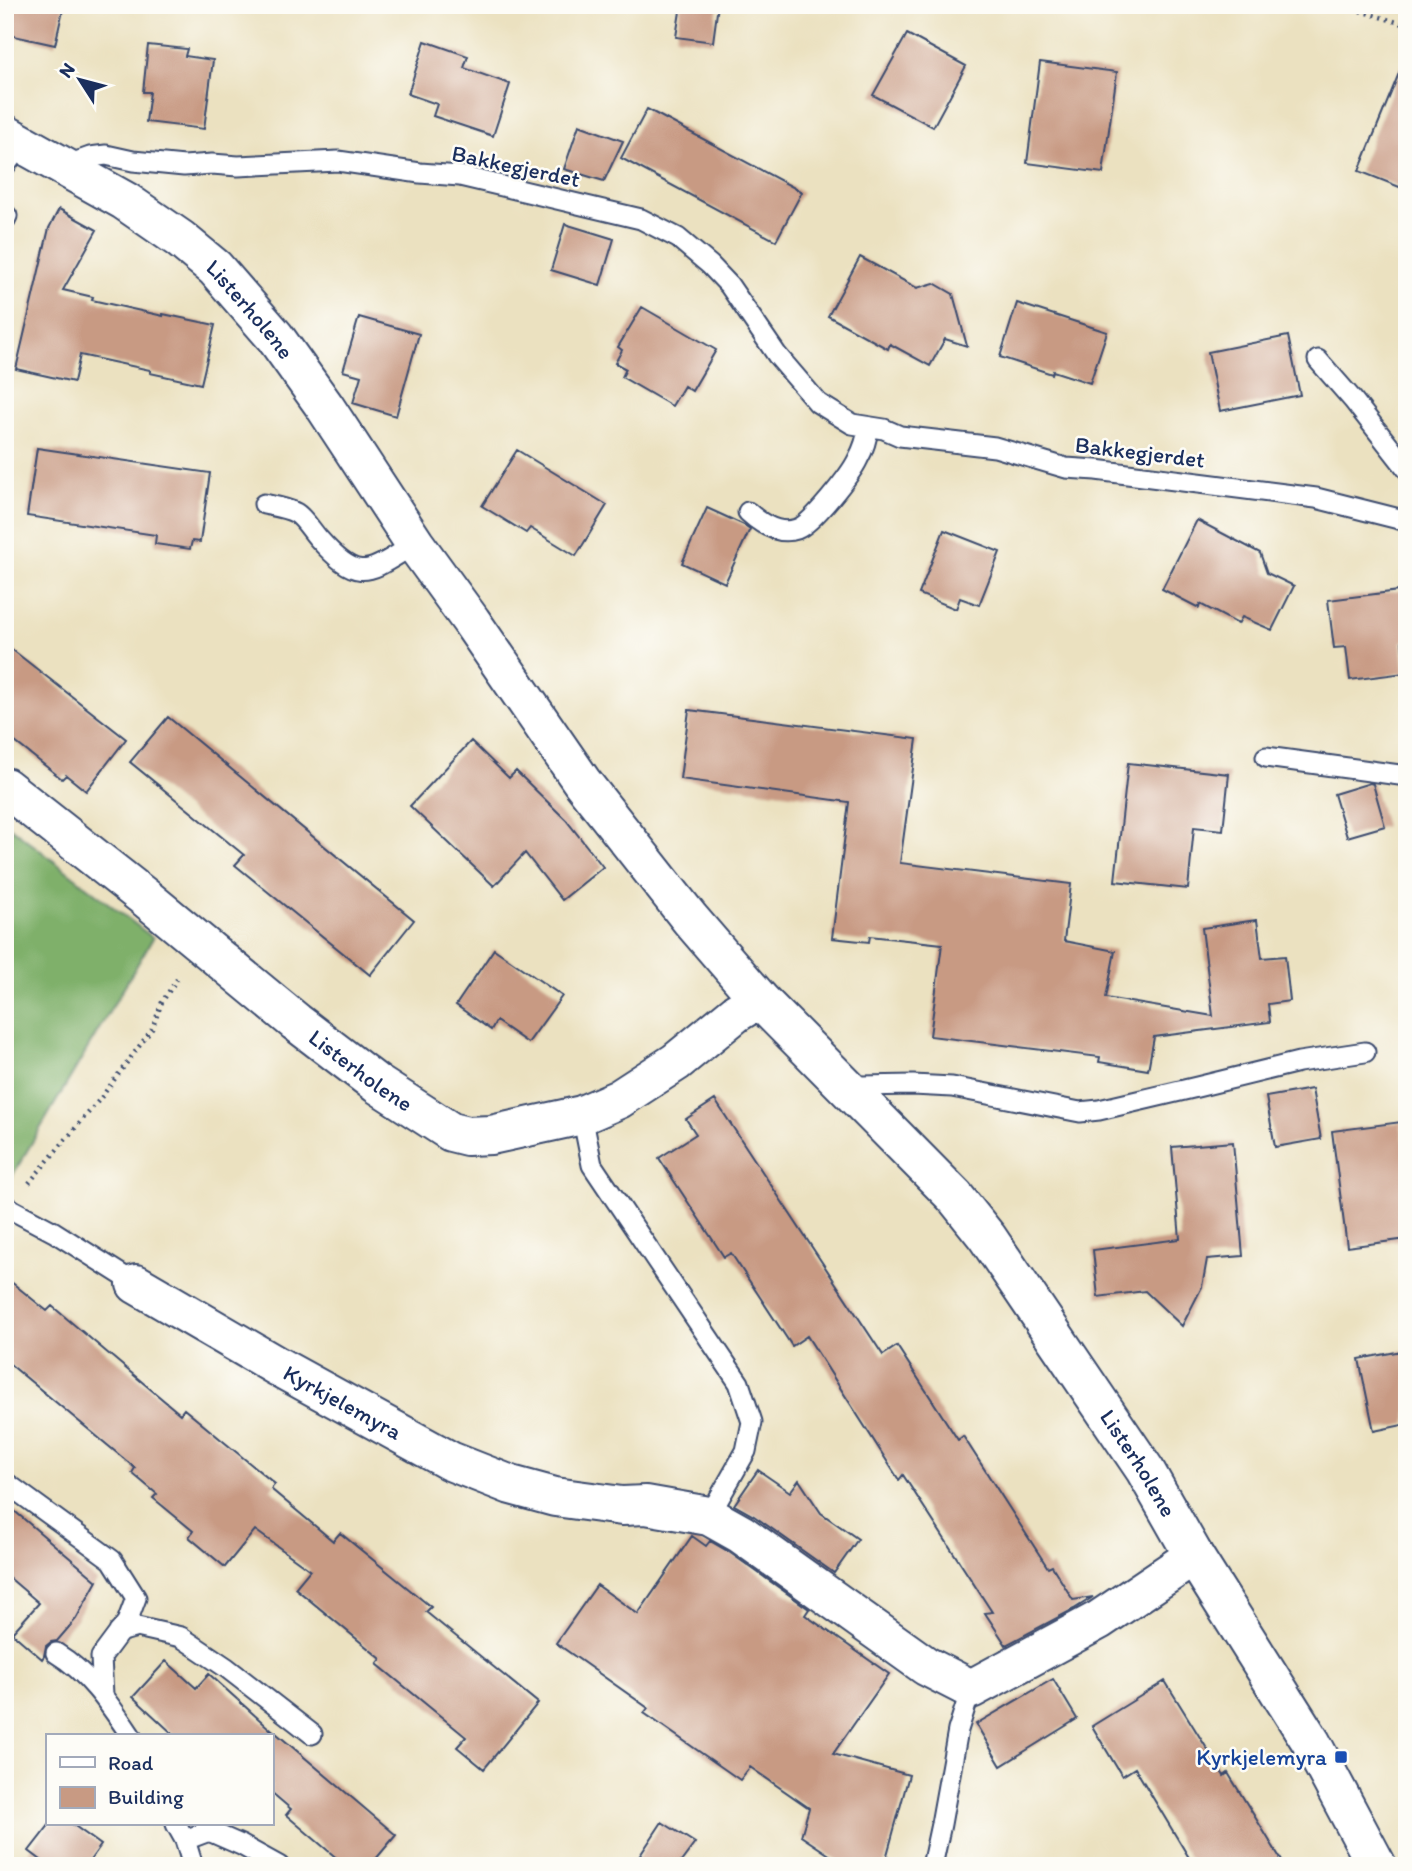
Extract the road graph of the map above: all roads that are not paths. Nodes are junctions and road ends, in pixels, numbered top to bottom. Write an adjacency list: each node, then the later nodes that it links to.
1 (11, 148): 2 (street, Listerholene)
2 (69, 169): 6 (lane, Bakkegjerdet); 11 (street, Listerholene)
3 (5, 214): 4 (lane)
4 (5, 220)
5 (1318, 360): 7 (lane)
6 (868, 428): 9 (lane); 10 (lane, Bakkegjerdet)
7 (1407, 469)
8 (264, 504): 11 (lane)
9 (748, 512)
10 (1407, 521)
11 (415, 544): 15 (street, Listerholene)
12 (1266, 757): 13 (lane)
13 (1407, 776)
14 (5, 788): 18 (street, Listerholene)
15 (760, 999): 17 (street, Listerholene); 18 (street, Listerholene)
16 (1365, 1052): 17 (lane)
17 (853, 1094): 23 (street, Listerholene)
18 (582, 1115): 22 (lane)
19 (7, 1207): 20 (lane, Kyrkjelemyra)
20 (136, 1284): 22 (street, Kyrkjelemyra)
21 (5, 1482): 24 (lane)
22 (709, 1516): 26 (street, Kyrkjelemyra)
23 (1194, 1556): 26 (street); 34 (street, Listerholene)
24 (120, 1632): 27 (lane); 29 (lane)
25 (57, 1653): 27 (lane)
26 (971, 1689): 33 (lane)
27 (103, 1695): 28 (lane)
28 (130, 1734)
29 (312, 1734)
30 (181, 1832): 31 (lane); 32 (lane)
31 (193, 1866)
32 (279, 1866)
33 (932, 1866)
34 (1377, 1866)

